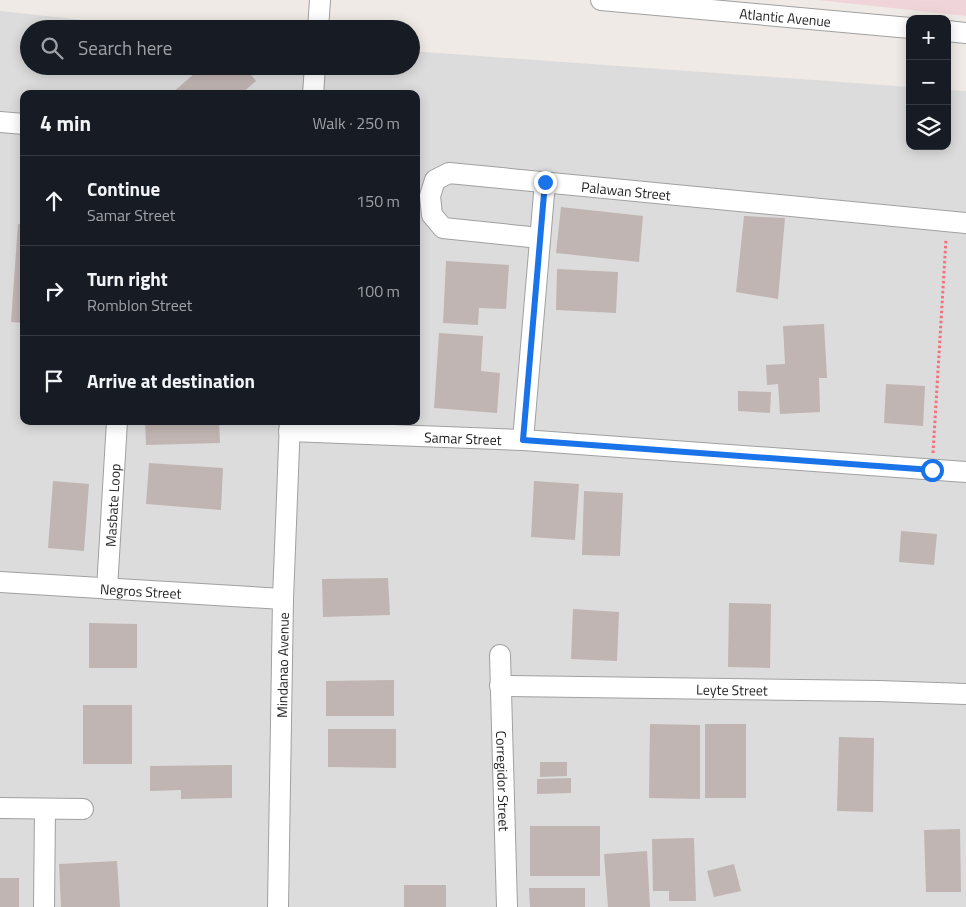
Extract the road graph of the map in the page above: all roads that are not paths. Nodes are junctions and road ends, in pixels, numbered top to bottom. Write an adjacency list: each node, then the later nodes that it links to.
1 (320, 0): 3 (street)
2 (601, 0): 4 (street, Atlantic Avenue)
3 (319, 20)
4 (906, 28)
5 (951, 32): 6 (street)
6 (966, 33)
7 (314, 75): 8 (street)
8 (313, 90)
9 (0, 122): 10 (street)
10 (20, 124)
11 (545, 182): 12 (street, Palawan Street); 13 (street); 13 (street, Palawan Street)
12 (956, 222)
13 (540, 238): 16 (street)
14 (117, 425): 19 (street, Masbate Loop)
15 (290, 426): 16 (street, Samar Street); 20 (street, Mindanao Avenue)
16 (523, 440): 17 (street, Samar Street)
17 (966, 472)
18 (0, 582): 19 (street, Negros Street)
19 (107, 588): 20 (street, Negros Street)
20 (283, 599): 28 (street, Mindanao Avenue)
21 (500, 655): 22 (street, Corregidor Street)
22 (500, 686): 23 (street, Leyte Street); 29 (street, Corregidor Street)
23 (966, 694)
24 (0, 808): 25 (street)
25 (45, 809): 26 (street); 27 (street)
26 (83, 809)
27 (44, 907)
28 (278, 907)
29 (507, 907)

